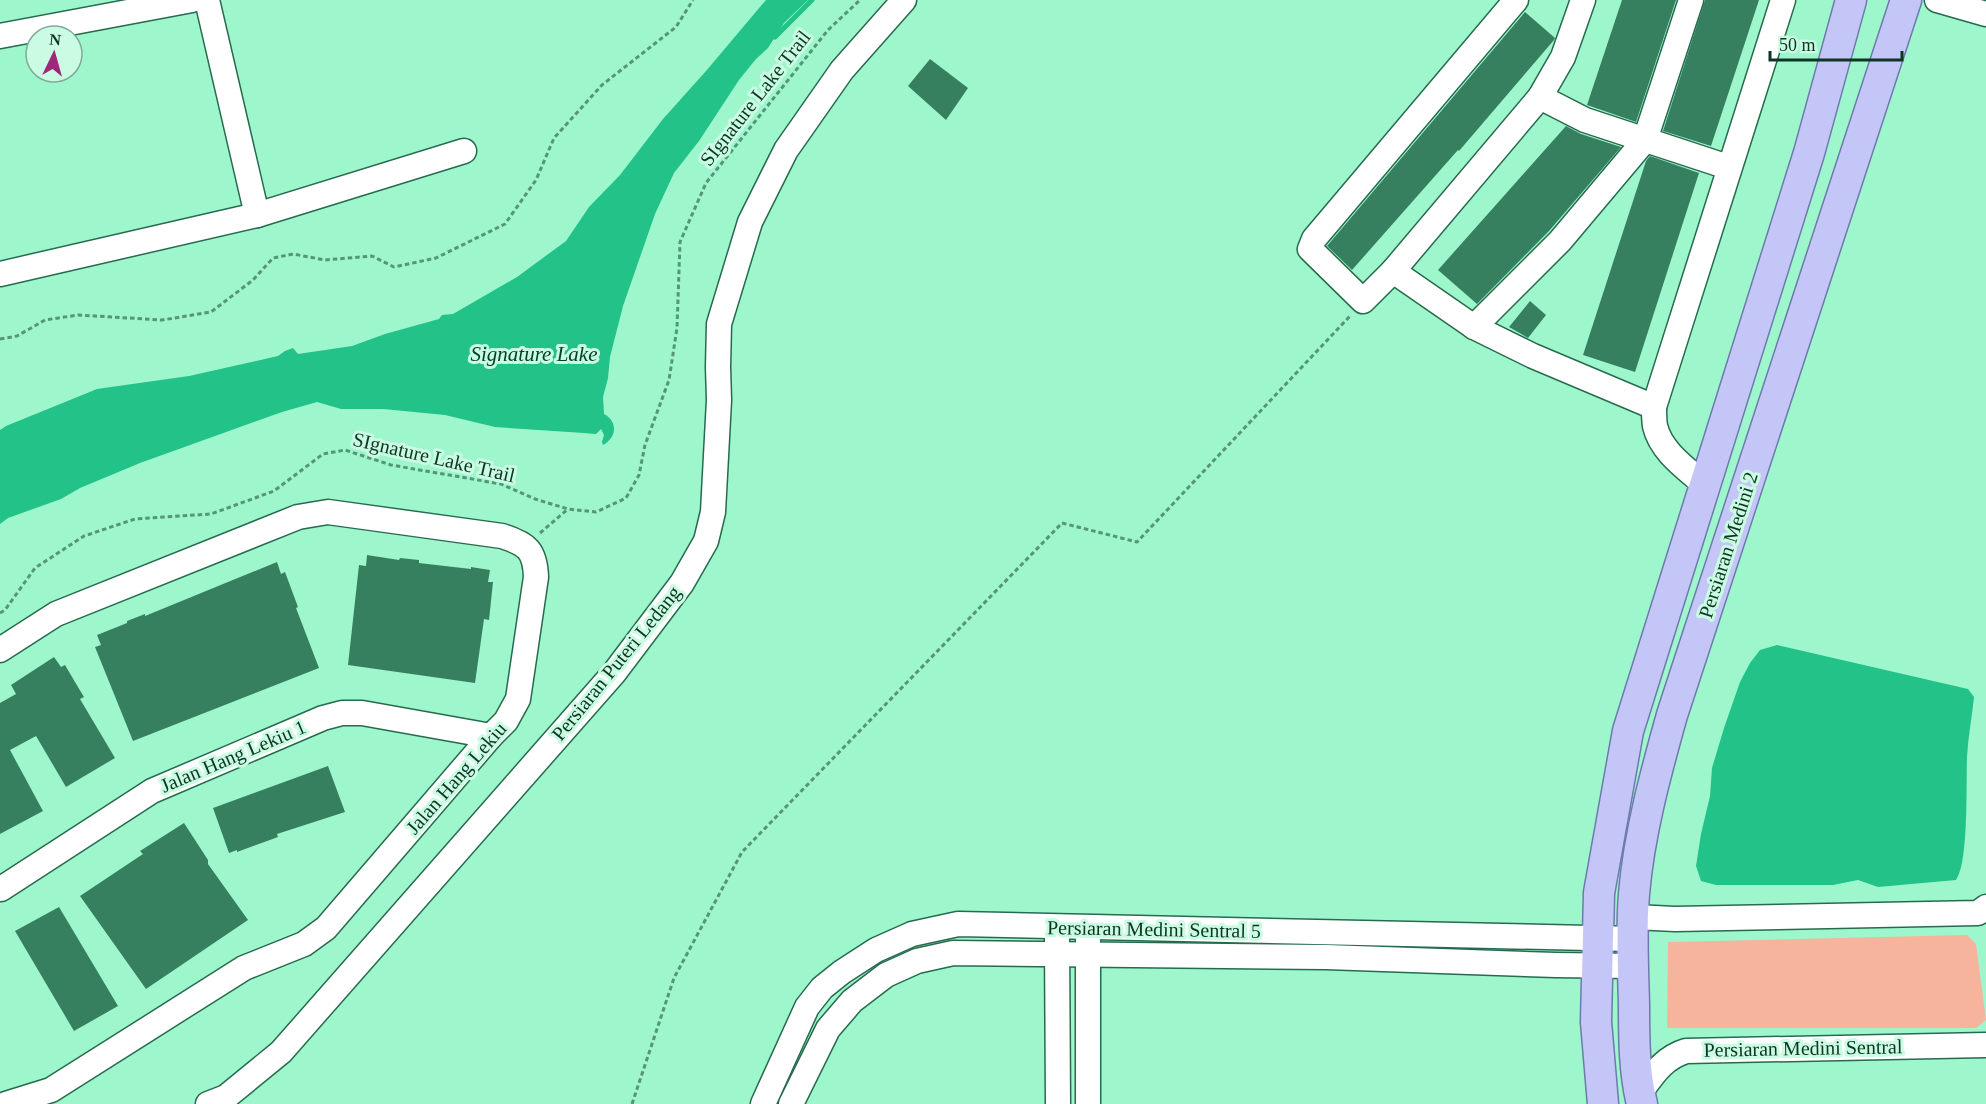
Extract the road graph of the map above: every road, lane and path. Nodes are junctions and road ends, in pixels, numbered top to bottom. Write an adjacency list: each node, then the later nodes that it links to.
1 (192, 0): 15 (street)
2 (207, 0): 21 (street)
3 (693, 0): 26 (path)
4 (860, 0): 29 (path, SIgnature Lake Trail)
5 (904, 0): 46 (street, Persiaran Puteri Ledang)
6 (1516, 0): 24 (street)
7 (1583, 0): 17 (street)
8 (1691, 0): 18 (street)
9 (1783, 0): 20 (street)
10 (1839, 0): 16 (main road)
11 (1851, 0): 16 (main road, Persiaran Medini 2)
12 (1906, 0): 38 (main road, Persiaran Medini 2)
13 (1937, 0): 14 (street)
14 (1986, 14)
15 (0, 36)
16 (1837, 51): 28 (main road, Persiaran Medini 2)
17 (1540, 97): 18 (street); 22 (street)
18 (1645, 140): 20 (street); 25 (street)
19 (464, 151): 21 (street)
20 (1728, 167): 27 (street)
21 (257, 214): 23 (street)
22 (1393, 271): 24 (street); 25 (street)
23 (0, 274)
24 (1363, 301): 47 (path)
25 (1474, 327): 27 (street)
26 (0, 339)
27 (1654, 407): 28 (street)
28 (1705, 485): 39 (main road, Persiaran Medini 2)
29 (568, 509): 30 (path); 31 (path, SIgnature Lake Trail)
30 (524, 546): 32 (street); 33 (street, Jalan Hang Lekiu)
31 (0, 613)
32 (0, 650)
33 (491, 736): 34 (street, Jalan Hang Lekiu 1); 43 (street, Jalan Hang Lekiu)
34 (1, 889)
35 (1986, 907): 38 (street)
36 (1057, 926): 37 (street, Persiaran Medini Sentral 5); 40 (street); 48 (street, Persiaran Medini Sentral 5)
37 (1088, 927): 39 (street, Persiaran Medini Sentral 5); 41 (street)
38 (1634, 940): 39 (street); 44 (main road, Persiaran Medini 2)
39 (1597, 952): 41 (street, Persiaran Medini Sentral 5); 52 (main road, Persiaran Medini 2)
40 (1057, 954): 41 (street, Persiaran Medini Sentral 5); 49 (street, Persiaran Medini Sentral 5); 50 (street)
41 (1089, 955): 51 (street)
42 (1986, 1045): 44 (street, Persiaran Medini Sentral)
43 (54, 1097): 45 (street, Jalan Hang Lekiu)
44 (1641, 1099)
45 (6, 1104)
46 (207, 1104)
47 (632, 1104)
48 (763, 1104)
49 (791, 1104)
50 (1058, 1104)
51 (1088, 1104)
52 (1603, 1104)

